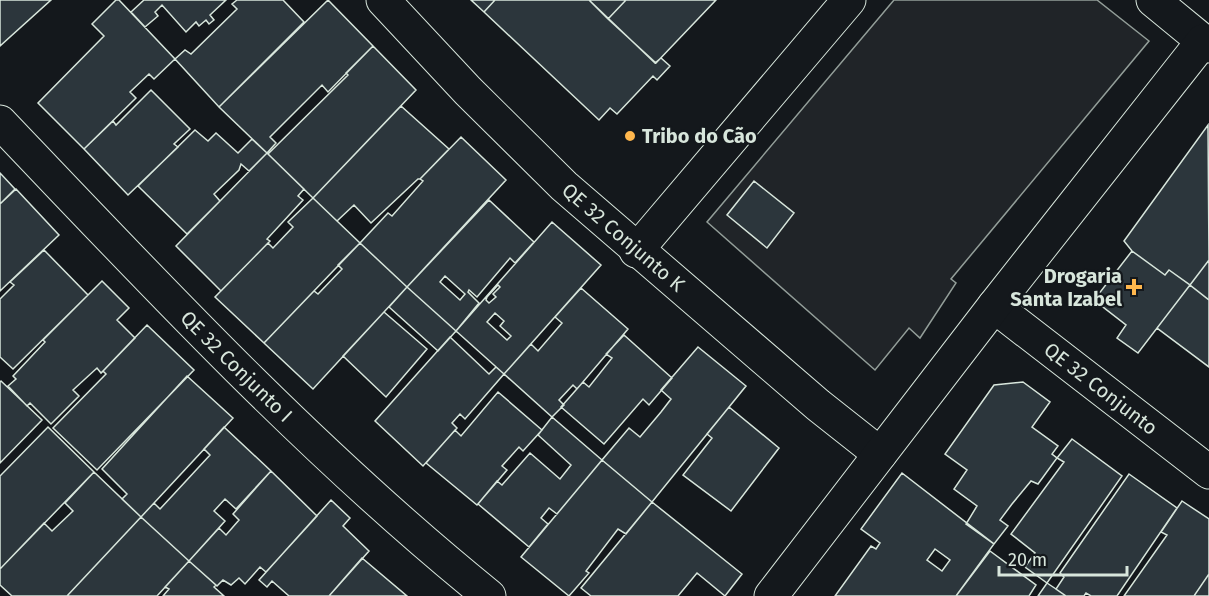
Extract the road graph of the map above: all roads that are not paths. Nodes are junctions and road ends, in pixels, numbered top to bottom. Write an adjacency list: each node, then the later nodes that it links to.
1 (383, 0): 6 (street, QE 32 Conjunto K)
2 (849, 0): 6 (street)
3 (1153, 0): 4 (street)
4 (1206, 44): 7 (street)
5 (0, 122): 10 (street, QE 32 Conjunto I)
6 (636, 250): 8 (street, QE 32 Conjunto K)
7 (994, 306): 8 (street); 9 (street, QE 32 Conjunto)
8 (880, 454): 11 (street)
9 (1209, 472)
10 (489, 596)
11 (771, 596)

